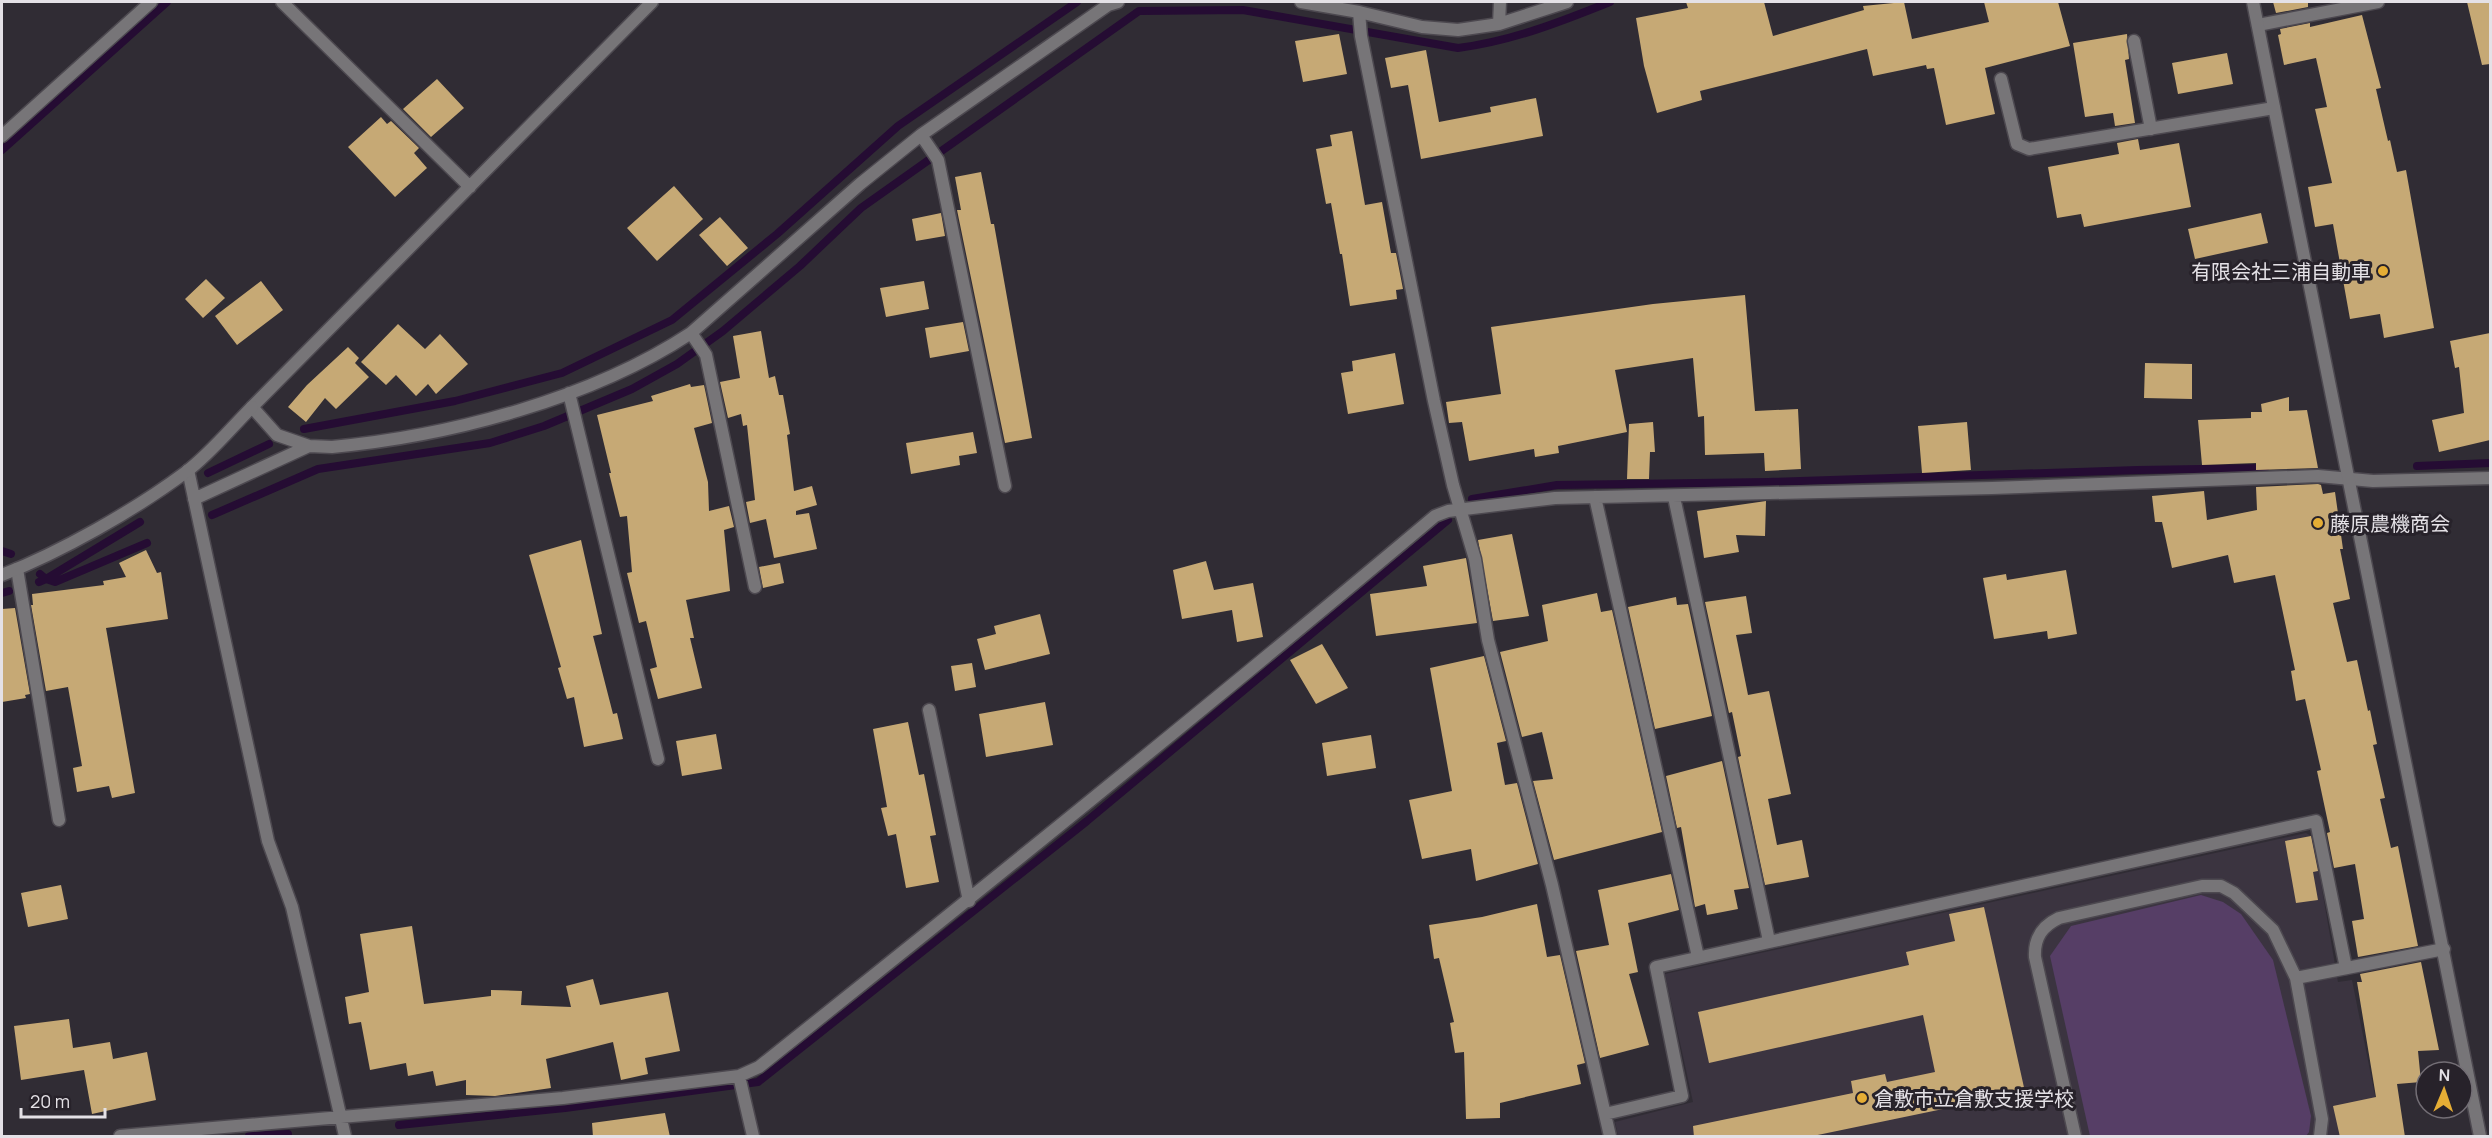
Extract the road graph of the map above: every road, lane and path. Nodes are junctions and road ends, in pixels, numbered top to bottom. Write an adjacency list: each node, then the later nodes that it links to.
1 (151, 2): 18 (street)
2 (282, 2): 19 (street)
3 (652, 2): 19 (street)
4 (1118, 2): 17 (street)
5 (1301, 2): 10 (street)
6 (1500, 2): 11 (street)
7 (1566, 2): 11 (street)
8 (2253, 2): 12 (street)
9 (2378, 2): 12 (street)
10 (1360, 24): 11 (street); 31 (street)
11 (1499, 24)
12 (2258, 25): 15 (street)
13 (2134, 41): 16 (street)
14 (2001, 79): 16 (street)
15 (2274, 108): 16 (street); 26 (street)
16 (2151, 129)
17 (921, 135): 20 (street); 27 (street)
18 (2, 136)
19 (470, 187): 22 (street)
20 (691, 333): 21 (street); 34 (street)
21 (569, 393): 23 (street); 36 (street)
22 (252, 407): 23 (street); 24 (street)
23 (309, 446): 30 (street)
24 (188, 470): 30 (street); 32 (street)
25 (2490, 478): 26 (street)
26 (2350, 479): 29 (street); 40 (street)
27 (1005, 486)
28 (1595, 497): 29 (street); 31 (street); 41 (street)
29 (1674, 497): 39 (street)
30 (194, 499): 46 (street)
31 (1461, 509): 38 (street); 45 (street)
32 (17, 569): 33 (street); 37 (street)
33 (2, 575)
34 (755, 587)
35 (929, 710): 38 (street)
36 (658, 759)
37 (59, 820)
38 (969, 901): 44 (street)
39 (1769, 941): 41 (street); 42 (street)
40 (2444, 949): 42 (street); 53 (street)
41 (1698, 957): 45 (street)
42 (2346, 968): 43 (street)
43 (2296, 978): 51 (street); 52 (street)
44 (741, 1082): 46 (street); 49 (street)
45 (1605, 1114): 50 (street)
46 (339, 1116): 47 (street); 48 (street)
47 (120, 1137)
48 (345, 1137)
49 (753, 1137)
50 (1610, 1137)
51 (2075, 1137)
52 (2320, 1137)
53 (2480, 1137)

